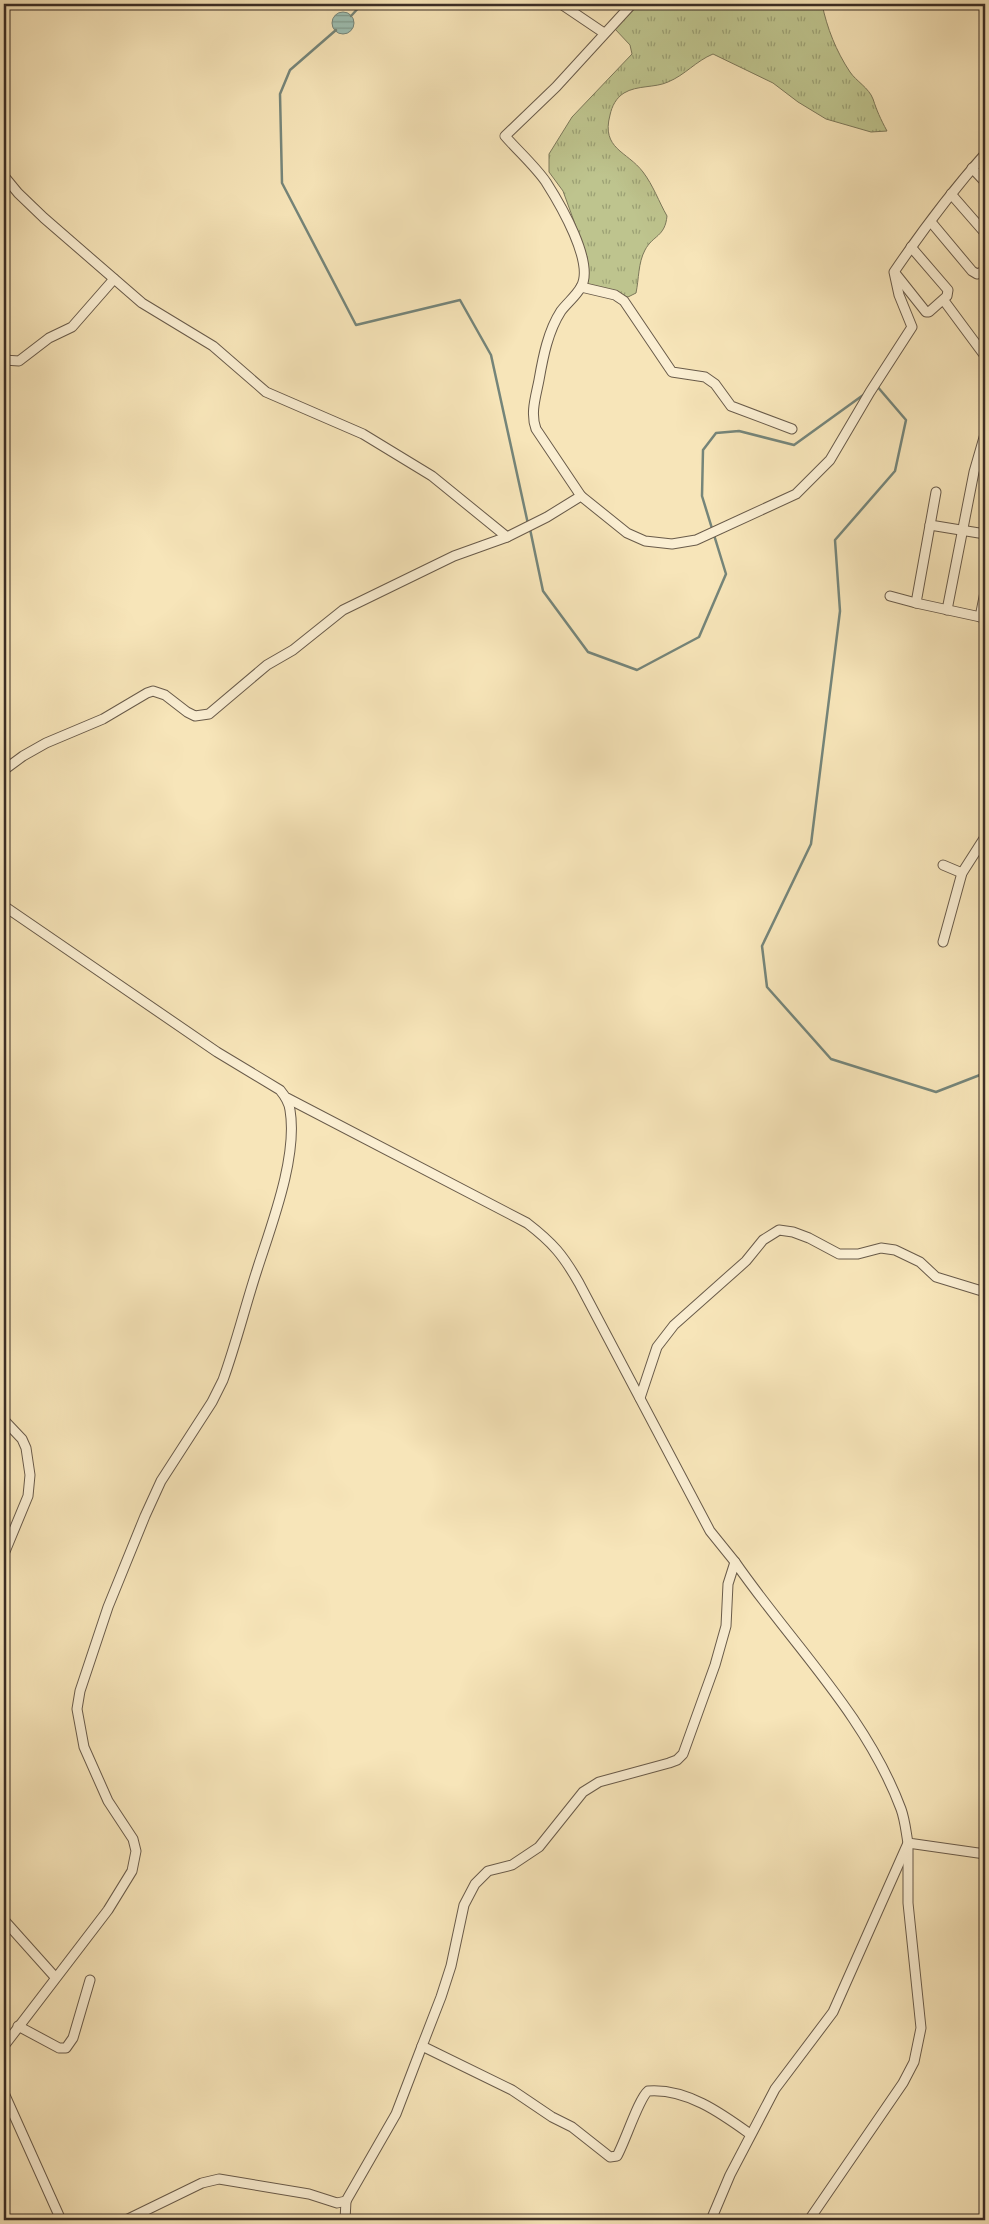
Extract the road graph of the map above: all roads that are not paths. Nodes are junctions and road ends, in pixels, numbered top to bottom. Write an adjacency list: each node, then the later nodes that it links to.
1 (561, 4): 3 (street)
2 (632, 4): 3 (street)
3 (604, 33): 15 (street)
4 (985, 154): 5 (street)
5 (972, 168): 7 (street); 8 (street)
6 (4, 176): 14 (street)
7 (985, 182)
8 (951, 194): 9 (street); 10 (street)
9 (931, 222): 11 (street); 12 (street)
10 (985, 233)
11 (911, 247): 13 (street); 13 (street)
12 (985, 271)
13 (894, 272): 22 (street)
14 (114, 279): 18 (street); 26 (street)
15 (581, 287): 19 (street); 22 (street)
16 (945, 302): 17 (street)
17 (985, 356)
18 (4, 360)
19 (792, 429)
20 (985, 434): 24 (street)
21 (936, 492): 23 (street)
22 (582, 496): 26 (street)
23 (930, 525): 24 (street); 29 (street)
24 (962, 531): 25 (street); 30 (street)
25 (985, 534)
26 (507, 537): 32 (street)
27 (985, 592): 31 (street)
28 (890, 596): 29 (street)
29 (916, 603): 30 (street)
30 (947, 610): 31 (street)
31 (983, 618)
32 (4, 770)
33 (985, 836): 35 (street)
34 (943, 865): 35 (street)
35 (962, 873): 37 (street)
36 (4, 906): 38 (street)
37 (943, 942)
38 (287, 1098): 40 (street); 47 (street)
39 (985, 1292): 40 (street)
40 (640, 1398): 43 (street)
41 (4, 1420): 42 (street)
42 (4, 1554)
43 (735, 1562): 44 (street); 51 (street)
44 (908, 1843): 45 (street); 53 (street); 59 (street)
45 (985, 1854)
46 (4, 1920): 47 (street)
47 (55, 1977): 49 (street)
48 (90, 1980): 49 (street)
49 (18, 2026): 50 (street)
50 (4, 2046)
51 (422, 2046): 53 (street); 54 (street)
52 (4, 2093): 55 (street)
53 (750, 2134): 58 (street)
54 (346, 2201): 56 (street); 57 (street)
55 (61, 2220)
56 (126, 2220)
57 (345, 2220)
58 (711, 2220)
59 (808, 2220)

